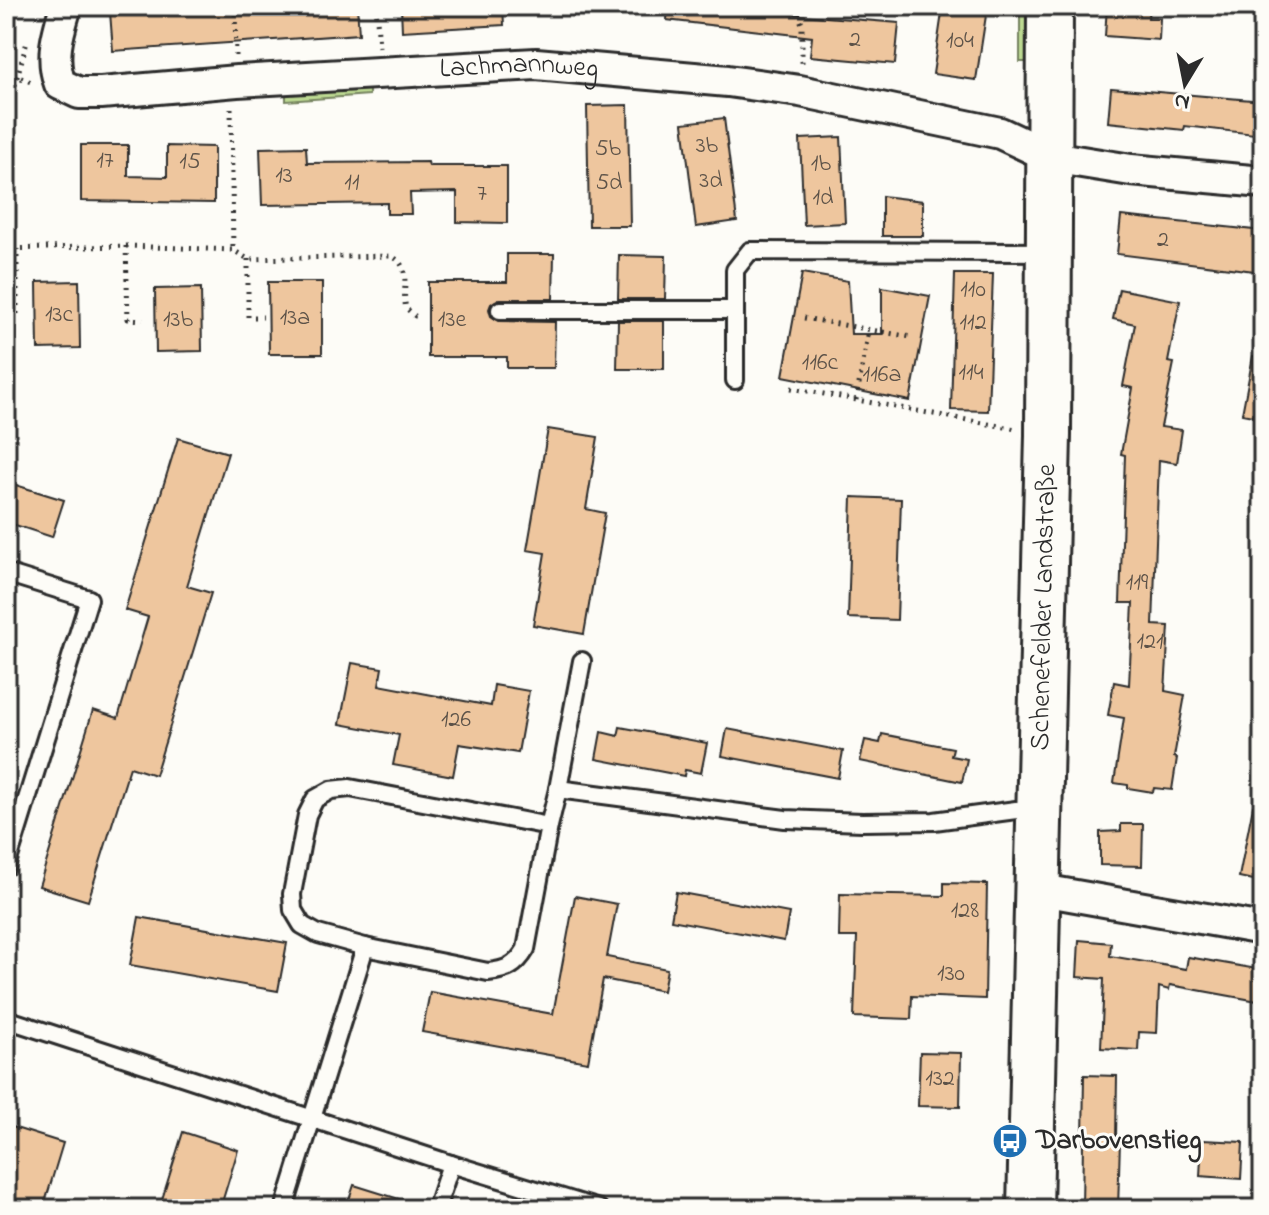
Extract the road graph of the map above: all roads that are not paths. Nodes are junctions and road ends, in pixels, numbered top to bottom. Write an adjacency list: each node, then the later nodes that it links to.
1 (66, 6): 3 (street, Lachmannweg)
2 (1050, 6): 3 (street, Schenefelder Landstraße)
3 (1051, 157): 4 (street, Lachmannweg); 5 (street, Schenefelder Landstraße)
4 (1263, 182)
5 (1047, 252): 7 (lane); 12 (street, Schenefelder Landstraße)
6 (500, 310): 7 (lane)
7 (735, 310): 8 (lane)
8 (735, 380)
9 (6, 573): 14 (lane)
10 (582, 661): 11 (lane)
11 (558, 789): 12 (lane); 13 (lane)
12 (1038, 811): 15 (street, Schenefelder Landstraße)
13 (549, 826): 17 (lane); 17 (lane)
14 (6, 867)
15 (1036, 889): 16 (street); 24 (street, Schenefelder Landstraße)
16 (1263, 929)
17 (365, 947): 19 (lane)
18 (6, 1019): 19 (lane)
19 (312, 1118): 20 (lane); 21 (lane)
20 (451, 1164): 22 (lane); 23 (lane)
21 (284, 1209)
22 (436, 1209)
23 (599, 1209)
24 (1030, 1209)

